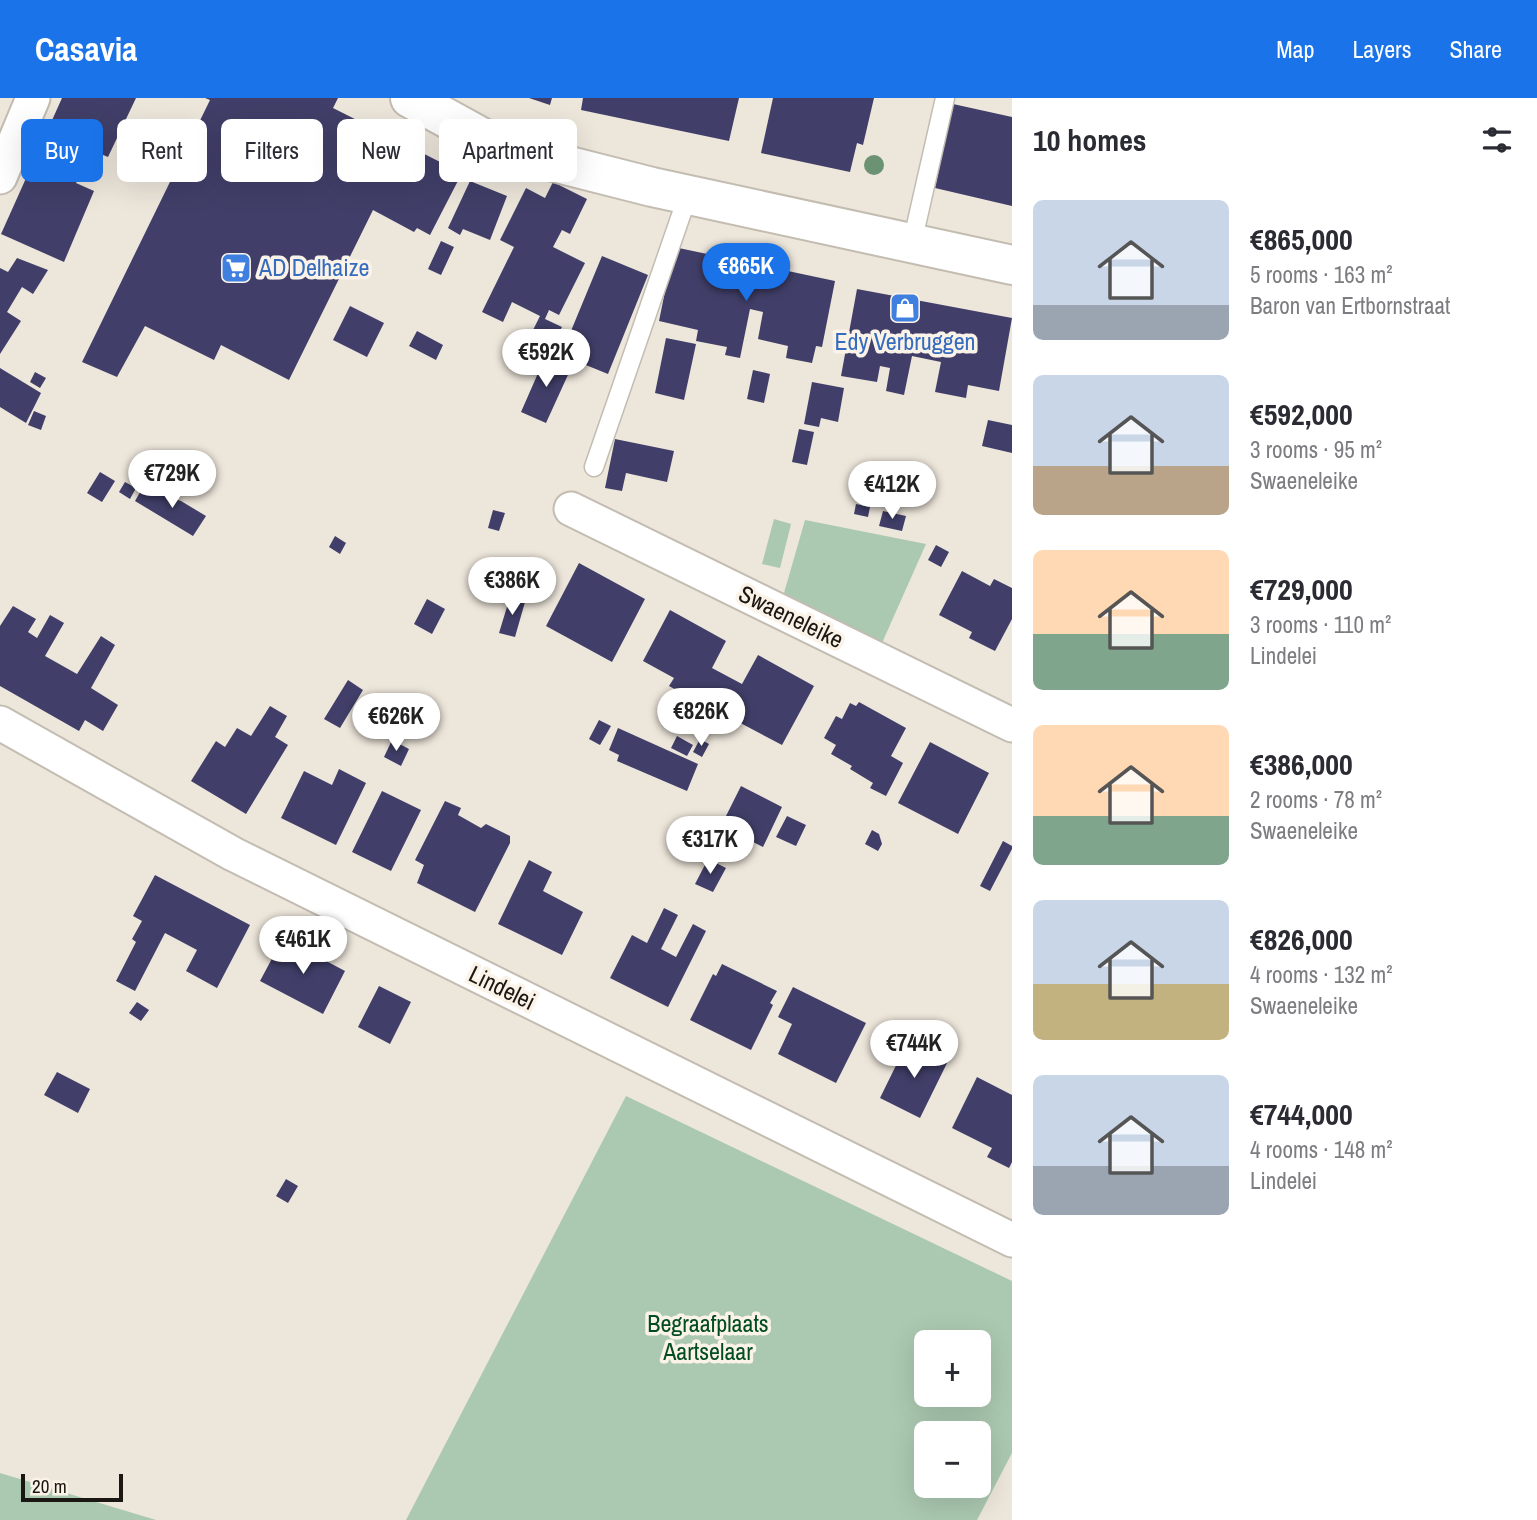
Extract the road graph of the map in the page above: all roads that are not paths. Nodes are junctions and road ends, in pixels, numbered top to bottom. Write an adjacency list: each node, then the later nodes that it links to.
1 (33, 98): 4 (street)
2 (410, 98): 5 (street)
3 (945, 98): 6 (lane)
4 (0, 177)
5 (688, 195): 6 (street); 8 (lane)
6 (912, 243): 7 (street)
7 (1012, 265)
8 (594, 467)
9 (571, 509): 11 (street, Swaeneleike)
10 (0, 723): 12 (street, Lindelei)
11 (1012, 725)
12 (1012, 1240)

